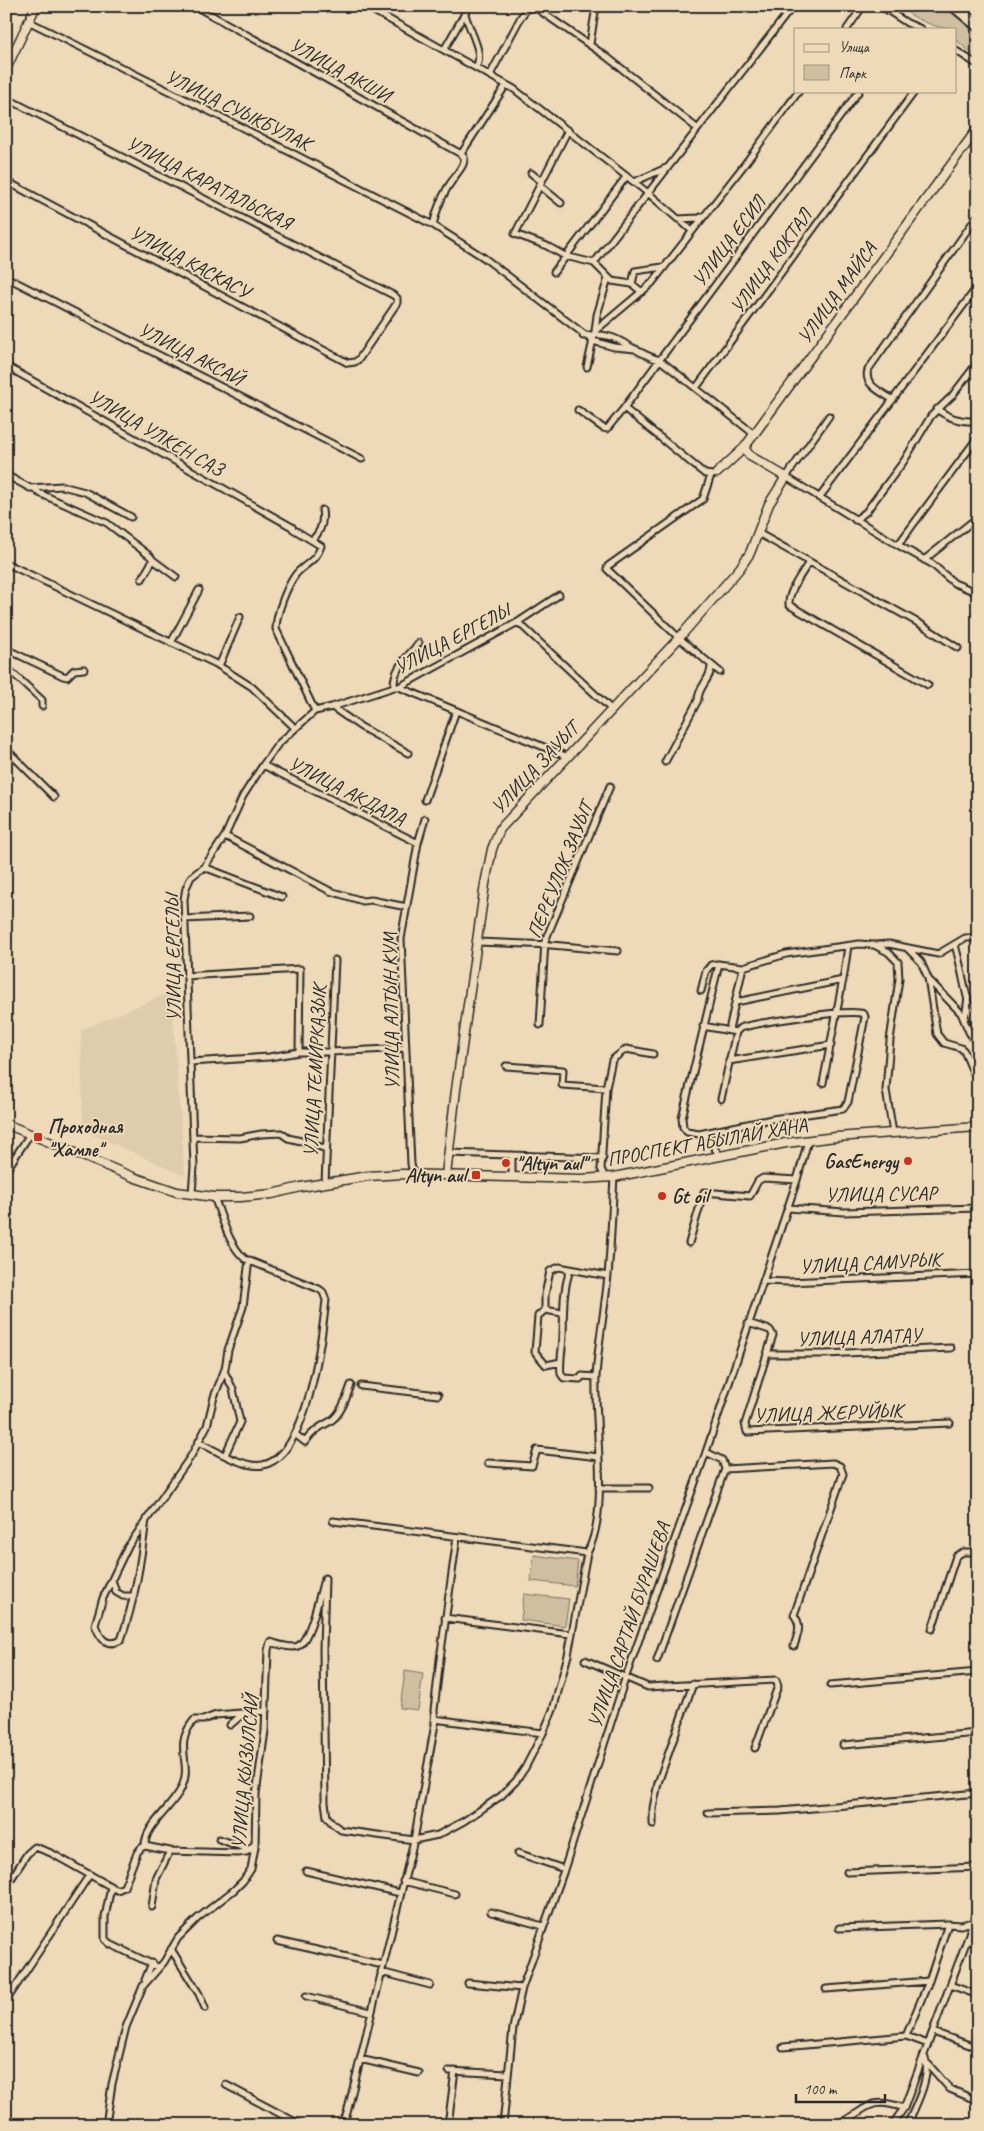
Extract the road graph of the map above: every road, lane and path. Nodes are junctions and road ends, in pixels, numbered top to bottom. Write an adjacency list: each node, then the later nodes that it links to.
1 (36, 6): 15 (street)
2 (195, 6): 34 (street, УЛИЦА АКШИ)
3 (365, 6): 20 (street)
4 (469, 6): 14 (street)
5 (596, 6): 19 (street)
6 (794, 6): 32 (street)
7 (863, 6): 18 (street)
8 (880, 6): 16 (street)
9 (954, 6): 17 (highway)
10 (972, 6): 13 (highway)
11 (535, 7): 12 (street); 19 (street)
12 (525, 9): 25 (street)
13 (978, 11)
14 (465, 14): 20 (street); 23 (street)
15 (28, 21): 24 (street); 46 (street, УЛИЦА СУЫКБУЛАК)
16 (905, 26)
17 (978, 26)
18 (848, 28)
19 (590, 44): 32 (street)
20 (444, 50): 23 (street)
21 (956, 51): 22 (street)
22 (978, 65)
23 (476, 67): 25 (street)
24 (6, 69)
25 (490, 76): 26 (street)
26 (506, 85): 33 (street); 34 (street)
27 (798, 92): 43 (street)
28 (858, 92): 62 (street, УЛИЦА ЕСИЛ)
29 (914, 92): 68 (street, УЛИЦА КОКТАЛ)
30 (6, 98): 61 (street, УЛИЦА КАРАТАЛЬСКАЯ)
31 (978, 128): 75 (street, УЛИЦА МАЙСА)
32 (698, 129): 35 (street)
33 (568, 130): 37 (street); 40 (street)
34 (461, 154): 46 (street)
35 (669, 167): 39 (street); 41 (street)
36 (531, 173): 40 (street)
37 (626, 177): 39 (street); 48 (street)
38 (6, 181): 61 (street, УЛИЦА КАСКАСУ)
39 (634, 182): 41 (street)
40 (540, 183): 42 (street); 48 (street)
41 (648, 193): 45 (street); 49 (street)
42 (561, 203)
43 (706, 215): 45 (street); 47 (street)
44 (978, 215): 69 (street)
45 (678, 219): 47 (street)
46 (433, 226): 58 (street, УЛИЦА СУЫКБУЛАК)
47 (692, 231): 50 (street)
48 (565, 256): 49 (street); 51 (street)
49 (594, 263): 53 (street)
50 (664, 267): 54 (street); 56 (street)
51 (554, 272)
52 (6, 277): 78 (street, УЛИЦА АКСАЙ)
53 (608, 278): 54 (street); 57 (street)
54 (632, 284): 56 (street)
55 (978, 286): 69 (street)
56 (642, 292): 57 (street)
57 (595, 332): 58 (street); 59 (street); 60 (street)
58 (583, 336): 59 (street, УЛИЦА СУЫКБУЛАК)
59 (593, 341): 60 (street, УЛИЦА СУЫКБУЛАК); 65 (street)
60 (636, 348): 62 (street)
61 (359, 359)
62 (660, 360): 68 (street); 70 (street, УЛИЦА ЕСИЛ)
63 (978, 362): 67 (street)
64 (6, 366): 89 (street, УЛИЦА УЛКЕН САЗ)
65 (587, 366)
66 (978, 370): 67 (street)
67 (965, 378): 71 (street)
68 (696, 388): 75 (street)
69 (893, 400): 83 (street)
70 (624, 408): 72 (street, УЛИЦА ЕСИЛ); 79 (street)
71 (937, 409): 74 (street); 87 (street)
72 (578, 410)
73 (829, 416): 81 (street)
74 (978, 422)
75 (754, 434): 77 (street, УЛИЦА МАЙСА)
76 (978, 437): 90 (street)
77 (744, 448): 79 (street, УЛИЦА МАЙСА); 81 (street)
78 (362, 459)
79 (714, 474): 102 (street)
80 (6, 475): 82 (street)
81 (786, 477): 83 (street); 88 (street, УЛИЦА ЗАУЫТ)
82 (34, 488): 85 (street); 91 (street)
83 (819, 498): 87 (street)
84 (322, 510): 89 (street)
85 (131, 516)
86 (978, 518): 92 (street)
87 (855, 520): 90 (street)
88 (758, 533): 93 (street); 102 (street, УЛИЦА ЗАУЫТ)
89 (312, 540): 117 (street)
90 (898, 545): 92 (street)
91 (153, 560): 95 (street); 96 (street)
92 (924, 560): 98 (street)
93 (809, 562): 105 (street); 112 (street)
94 (6, 563): 103 (street)
95 (176, 577)
96 (142, 579)
97 (199, 590): 103 (street)
98 (978, 593)
99 (559, 595): 101 (street, УЛИЦА ЕРГЕЛЫ)
100 (240, 617): 108 (street)
101 (518, 622): 113 (street, УЛИЦА ЕРГЕЛЫ); 116 (street)
102 (679, 638): 107 (street); 116 (street, УЛИЦА ЗАУЫТ)
103 (171, 643): 108 (street)
104 (419, 643): 113 (street)
105 (958, 648)
106 (6, 649): 110 (street)
107 (711, 665): 111 (street); 123 (street)
108 (219, 666): 119 (street)
109 (6, 667): 114 (street)
110 (84, 669)
111 (720, 672)
112 (928, 685)
113 (396, 687): 115 (street, УЛИЦА ЕРГЕЛЫ); 118 (street)
114 (42, 706)
115 (332, 707): 117 (street, УЛИЦА ЕРГЕЛЫ); 121 (street)
116 (612, 710): 122 (street, УЛИЦА ЗАУЫТ)
117 (315, 711): 119 (street, УЛИЦА ЕРГЕЛЫ)
118 (456, 711): 122 (street); 127 (street)
119 (295, 728): 124 (street, УЛИЦА ЕРГЕЛЫ)
120 (6, 749): 126 (street)
121 (408, 753)
122 (568, 757): 137 (street, УЛИЦА ЗАУЫТ)
123 (665, 762)
124 (262, 765): 129 (street, УЛИЦА ЕРГЕЛЫ); 130 (street, УЛИЦА АКДАЛА)
125 (610, 786): 139 (street, ПЕРЕУЛОК ЗАУЫТ)
126 (54, 797)
127 (426, 800)
128 (425, 819): 130 (street, УЛИЦА АЛТЫН КУМ)
129 (225, 836): 131 (street, УЛИЦА ЕРГЕЛЫ); 133 (street)
130 (418, 843): 133 (street, УЛИЦА АЛТЫН КУМ)
131 (204, 867): 132 (street); 135 (street, УЛИЦА ЕРГЕЛЫ)
132 (282, 897)
133 (406, 907): 162 (street, УЛИЦА АЛТЫН КУМ)
134 (250, 916): 135 (street)
135 (184, 919): 147 (street, УЛИЦА ЕРГЕЛЫ)
136 (978, 938): 138 (street)
137 (478, 942): 139 (street); 181 (street, УЛИЦА ЗАУЫТ)
138 (955, 944): 142 (street); 151 (street)
139 (544, 945): 143 (street); 155 (street, ПЕРЕУЛОК ЗАУЫТ)
140 (874, 945): 141 (street); 142 (street); 175 (street)
141 (848, 946): 146 (street); 149 (street)
142 (907, 948): 148 (street)
143 (618, 951)
144 (335, 960): 164 (street, УЛИЦА ТЕМИРКАЗЫК)
145 (719, 964): 146 (street); 150 (street); 156 (street)
146 (743, 967): 152 (street)
147 (186, 976): 163 (street); 167 (street, УЛИЦА ЕРГЕЛЫ)
148 (928, 978): 154 (street); 169 (street)
149 (843, 980): 152 (street); 153 (street)
150 (701, 992)
151 (968, 996): 154 (street); 157 (street)
152 (736, 1002): 158 (street)
153 (837, 1013): 159 (street); 160 (street); 177 (street)
154 (965, 1019): 161 (street)
155 (540, 1025)
156 (703, 1026): 158 (street); 177 (street)
157 (978, 1029)
158 (729, 1030): 159 (street)
159 (736, 1032): 166 (street)
160 (831, 1045): 166 (street); 170 (street)
161 (978, 1046)
162 (406, 1048): 164 (street); 186 (street, УЛИЦА АЛТЫН КУМ)
163 (299, 1052): 164 (street); 167 (street)
164 (331, 1052): 180 (street, УЛИЦА ТЕМИРКАЗЫК)
165 (653, 1054): 171 (street)
166 (729, 1061): 172 (street)
167 (190, 1062): 178 (street, УЛИЦА ЕРГЕЛЫ)
168 (506, 1066): 171 (street)
169 (978, 1078)
170 (823, 1084)
171 (606, 1088): 184 (street)
172 (721, 1099)
173 (6, 1124): 176 (street, ПРОСПЕКТ АБЫЛАЙ ХАНА)
174 (978, 1127): 175 (street, ПРОСПЕКТ АБЫЛАЙ ХАНА)
175 (893, 1133): 179 (street, ПРОСПЕКТ АБЫЛАЙ ХАНА)
176 (30, 1134): 185 (street); 192 (street, ПРОСПЕКТ АБЫЛАЙ ХАНА)
177 (699, 1134): 183 (street)
178 (193, 1137): 180 (street); 192 (street, УЛИЦА ЕРГЕЛЫ)
179 (808, 1141): 183 (street, ПРОСПЕКТ АБЫЛАЙ ХАНА); 190 (street, УЛИЦА САРТАЙ БУРАШЕВА)
180 (326, 1149): 191 (street, УЛИЦА ТЕМИРКАЗЫК)
181 (449, 1153): 182 (street); 187 (street, УЛИЦА ЗАУЫТ)
182 (512, 1155): 184 (street); 188 (street)
183 (720, 1156): 189 (street, ПРОСПЕКТ АБЫЛАЙ ХАНА)
184 (603, 1158): 189 (street)
185 (6, 1171)
186 (414, 1174): 187 (street, ПРОСПЕКТ АБЫЛАЙ ХАНА); 191 (street, ПРОСПЕКТ АБЫЛАЙ ХАНА)
187 (446, 1175): 188 (street, ПРОСПЕКТ АБЫЛАЙ ХАНА)
188 (512, 1176): 189 (street, ПРОСПЕКТ АБЫЛАЙ ХАНА)
189 (610, 1177): 200 (street)
190 (797, 1180): 194 (street, УЛИЦА САРТАЙ БУРАШЕВА); 196 (street)
191 (325, 1183): 193 (street, ПРОСПЕКТ АБЫЛАЙ ХАНА)
192 (192, 1194): 193 (street, ПРОСПЕКТ АБЫЛАЙ ХАНА)
193 (214, 1197): 197 (street)
194 (788, 1208): 195 (street, УЛИЦА СУСАР); 201 (street, УЛИЦА САРТАЙ БУРАШЕВА)
195 (976, 1208)
196 (689, 1243)
197 (249, 1260): 208 (street); 214 (street)
198 (570, 1269): 200 (street); 202 (street); 203 (street)
199 (978, 1274): 201 (street, УЛИЦА САМУРЫК)
200 (608, 1276): 209 (street)
201 (763, 1281): 204 (street, УЛИЦА САРТАЙ БУРАШЕВА)
202 (545, 1310): 203 (street); 207 (street)
203 (562, 1313): 207 (street)
204 (748, 1323): 206 (street, УЛИЦА ЖЕРУЙЫК); 216 (street, УЛИЦА САРТАЙ БУРАШЕВА)
205 (951, 1348): 206 (street, УЛИЦА АЛАТАУ)
206 (767, 1354): 213 (street, УЛИЦА ЖЕРУЙЫК)
207 (561, 1362): 209 (street)
208 (224, 1371): 215 (street); 217 (street)
209 (596, 1377): 218 (street)
210 (351, 1385): 214 (street)
211 (361, 1386): 212 (street)
212 (438, 1395)
213 (950, 1423)
214 (295, 1434): 217 (street)
215 (199, 1442): 217 (street); 223 (street)
216 (706, 1452): 220 (street); 237 (street, УЛИЦА САРТАЙ БУРАШЕВА)
217 (225, 1455)
218 (599, 1457): 219 (street); 221 (street)
219 (488, 1463)
220 (725, 1469): 233 (street); 235 (street)
221 (599, 1488): 222 (street); 227 (street)
222 (649, 1488)
223 (146, 1519): 228 (street); 229 (street)
224 (333, 1521): 225 (street)
225 (458, 1537): 227 (street); 230 (street)
226 (978, 1552): 231 (street)
227 (587, 1553): 232 (street)
228 (112, 1580): 229 (street); 229 (street)
229 (134, 1596)
230 (445, 1618): 232 (street); 242 (street)
231 (932, 1629)
232 (570, 1634): 244 (street)
233 (794, 1646)
234 (585, 1660): 237 (street)
235 (657, 1660)
236 (978, 1672): 239 (street)
237 (625, 1679): 238 (street); 259 (street, УЛИЦА САРТАЙ БУРАШЕВА)
238 (692, 1684): 247 (street); 250 (street)
239 (830, 1685)
240 (266, 1710): 241 (street); 252 (street, УЛИЦА КЫЗЫЛСАЙ); 253 (street, УЛИЦА КЫЗЫЛСАЙ)
241 (245, 1712): 243 (street); 254 (street)
242 (434, 1719): 244 (street); 252 (street)
243 (230, 1725)
244 (543, 1733): 252 (street)
245 (978, 1733): 246 (street)
246 (843, 1745)
247 (755, 1748)
248 (978, 1793): 249 (street)
249 (708, 1813)
250 (653, 1824)
251 (219, 1839): 255 (street)
252 (414, 1840): 263 (street)
253 (255, 1843): 255 (street); 278 (street, УЛИЦА КЫЗЫЛСАЙ)
254 (145, 1846): 256 (street); 265 (street)
255 (250, 1850): 256 (street)
256 (170, 1851): 269 (street)
257 (518, 1853): 259 (street)
258 (978, 1867): 261 (street)
259 (564, 1869): 273 (street, УЛИЦА САРТАЙ БУРАШЕВА)
260 (306, 1871): 266 (street)
261 (847, 1872)
262 (90, 1874): 264 (street); 265 (street); 292 (street)
263 (403, 1882): 266 (street); 267 (street)
264 (6, 1887)
265 (111, 1887): 279 (street)
266 (400, 1894): 280 (street)
267 (455, 1894)
268 (978, 1905): 271 (street)
269 (152, 1907)
270 (491, 1912): 273 (street)
271 (972, 1921): 272 (street); 275 (street)
272 (948, 1924): 274 (street); 283 (street)
273 (543, 1926): 288 (street, УЛИЦА САРТАЙ БУРАШЕВА)
274 (839, 1928)
275 (967, 1940): 277 (street); 287 (street)
276 (277, 1942): 280 (street)
277 (978, 1944)
278 (171, 1949): 281 (street, УЛИЦА КЫЗЫЛСАЙ); 293 (street)
279 (152, 1964): 281 (street); 285 (street)
280 (383, 1965): 282 (street)
281 (158, 1967): 285 (street, УЛИЦА КЫЗЫЛСАЙ)
282 (381, 1972): 286 (street); 294 (street)
283 (929, 1981): 289 (street); 296 (street)
284 (468, 1983): 288 (street)
285 (143, 1985): 307 (street, УЛИЦА КЫЗЫЛСАЙ)
286 (430, 1985)
287 (950, 1985): 290 (street); 295 (street)
288 (522, 1988): 303 (street, УЛИЦА САРТАЙ БУРАШЕВА)
289 (826, 1989)
290 (978, 1995)
291 (306, 1996): 294 (street)
292 (6, 2001)
293 (204, 2008)
294 (371, 2012): 301 (street)
295 (933, 2032): 297 (street); 299 (street)
296 (906, 2036): 297 (street); 298 (street)
297 (928, 2044): 300 (street)
298 (783, 2047)
299 (978, 2048)
300 (925, 2058): 305 (street); 306 (street); 314 (street)
301 (360, 2059): 302 (street); 309 (street)
302 (419, 2073)
303 (508, 2074): 310 (street); 311 (street, УЛИЦА САРТАЙ БУРАШЕВА)
304 (226, 2085): 308 (street)
305 (978, 2101)
306 (904, 2108): 312 (street); 313 (street)
307 (106, 2125)
308 (302, 2125)
309 (342, 2125)
310 (448, 2125)
311 (503, 2125)
312 (832, 2125)
313 (892, 2125)
314 (907, 2125)

